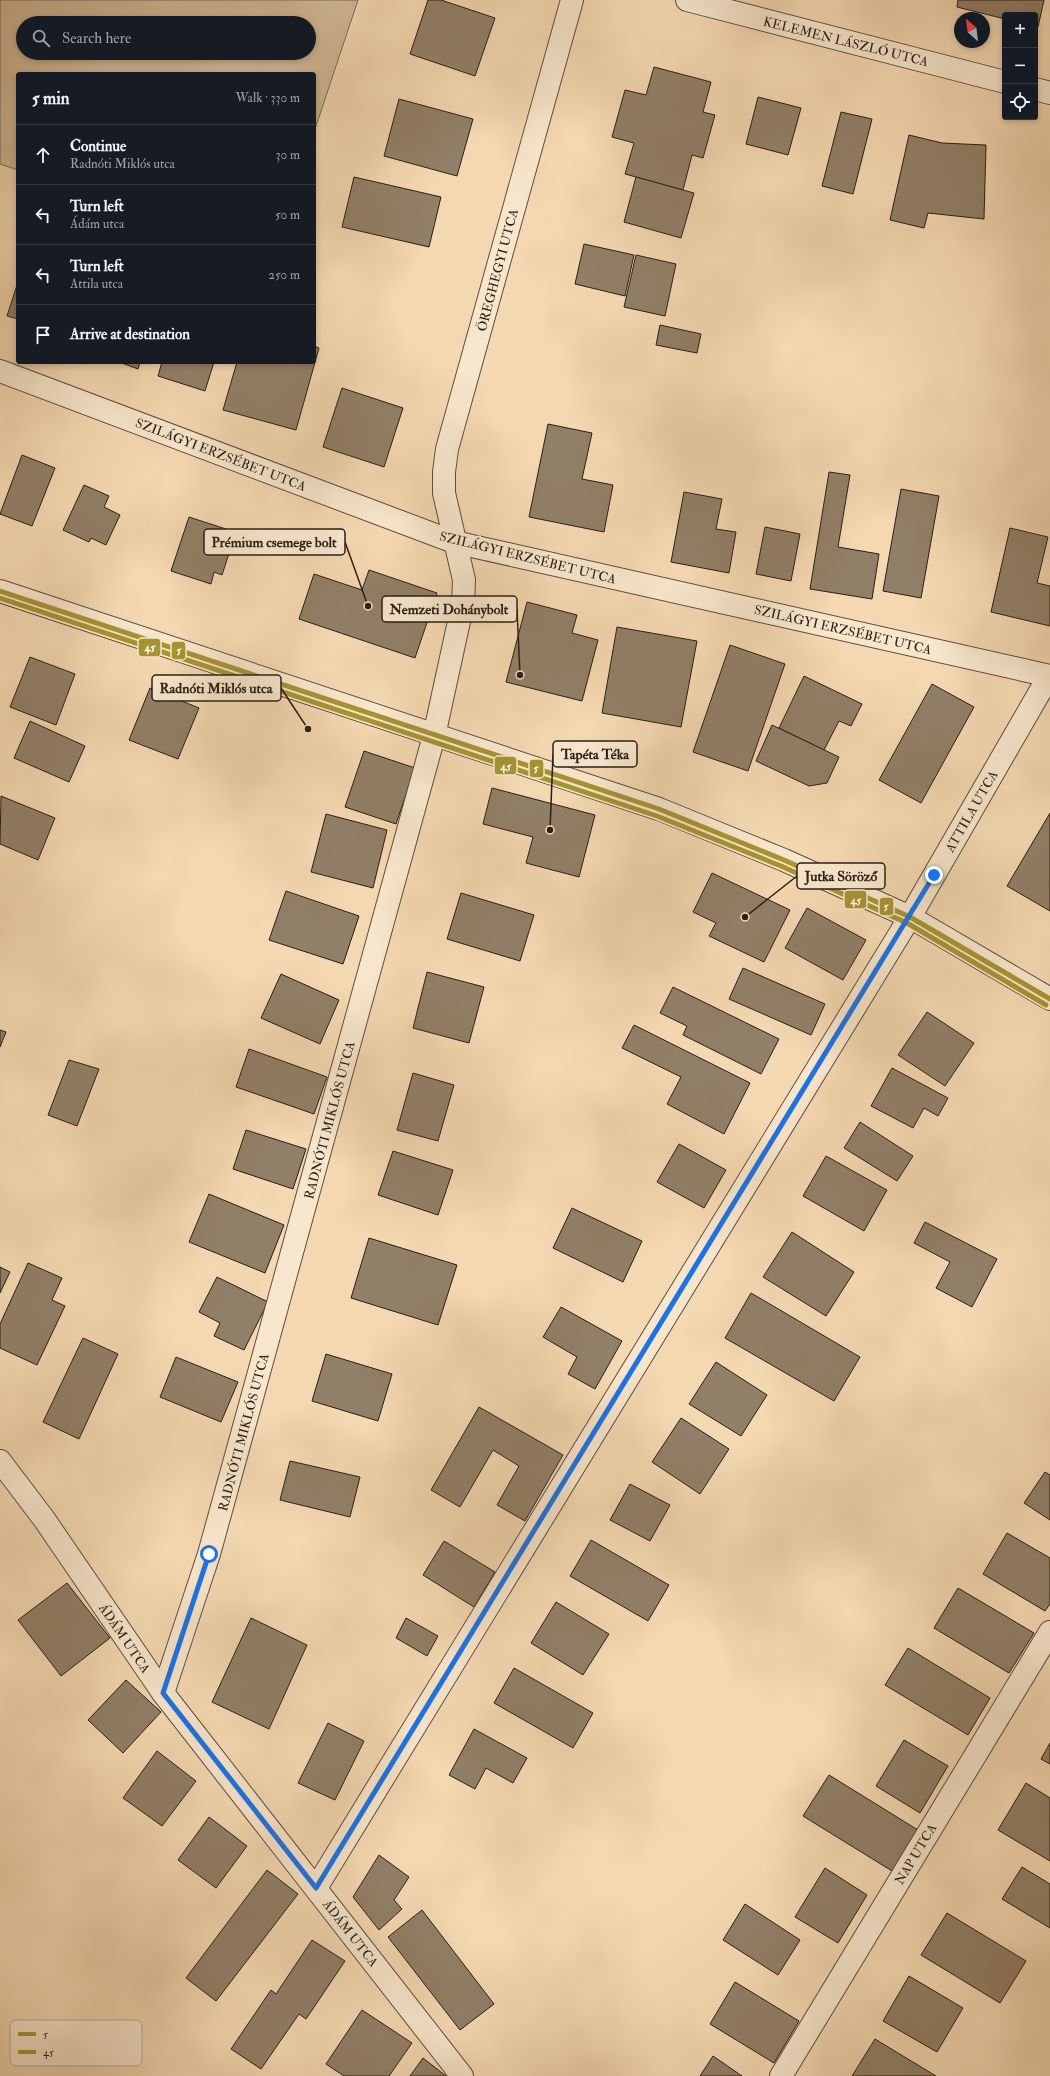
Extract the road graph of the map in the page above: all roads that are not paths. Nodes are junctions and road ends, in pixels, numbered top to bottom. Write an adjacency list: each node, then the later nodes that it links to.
1 (572, 0): 7 (street, ÖREGHEGYI UTCA)
2 (687, 0): 3 (street, KELEMEN LÁSZLÓ UTCA)
3 (1002, 81)
4 (1038, 90): 5 (street)
5 (1050, 93)
6 (0, 371): 7 (street, SZILÁGYI ERZSÉBET UTCA)
7 (454, 542): 9 (street, SZILÁGYI ERZSÉBET UTCA); 10 (street, RADNÓTI MIKLÓS UTCA)
8 (0, 590): 10 (street)
9 (1050, 676): 11 (street, ATTILA UTCA)
10 (434, 736): 11 (street); 15 (street, RADNÓTI MIKLÓS UTCA)
11 (910, 917): 12 (street); 16 (street, ATTILA UTCA)
12 (1050, 999)
13 (0, 1461): 15 (street, ÁDÁM UTCA)
14 (1050, 1632): 18 (street, NAP UTCA)
15 (163, 1693): 16 (street, ÁDÁM UTCA)
16 (316, 1888): 17 (street, ÁDÁM UTCA)
17 (462, 2076)
18 (781, 2076)

